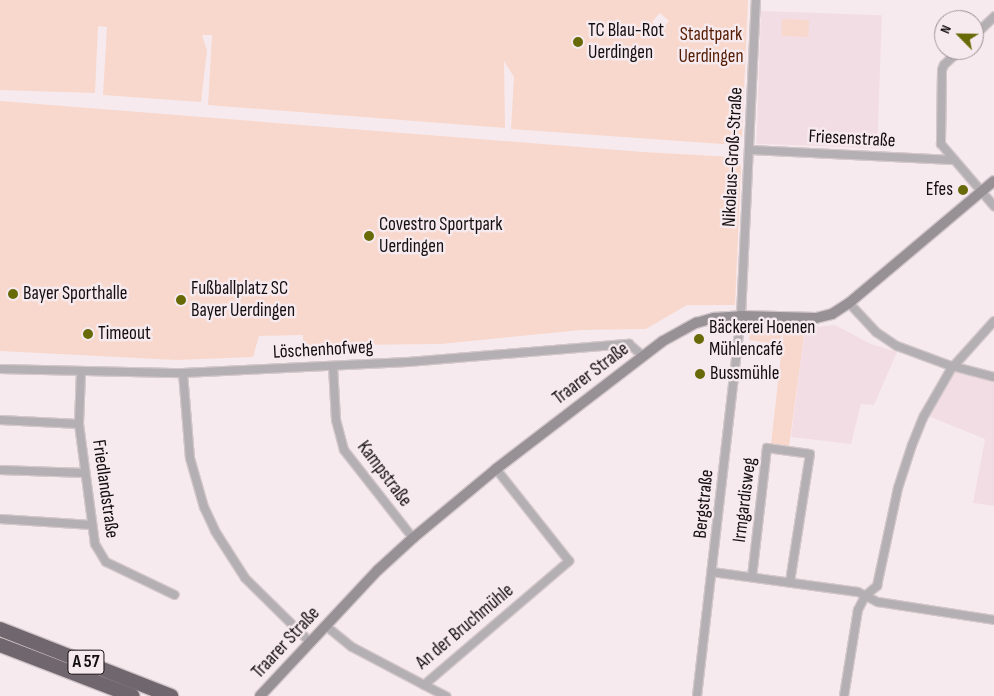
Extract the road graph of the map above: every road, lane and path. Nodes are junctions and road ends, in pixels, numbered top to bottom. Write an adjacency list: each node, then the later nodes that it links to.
1 (756, 0): 5 (street, Nikolaus-Groß-Straße)
2 (994, 17): 3 (street)
3 (984, 26)
4 (949, 60): 6 (street)
5 (750, 150): 6 (street, Friesenstraße); 11 (street, Nikolaus-Groß-Straße)
6 (954, 160): 8 (street)
7 (994, 182): 8 (street, Traarer Straße)
8 (982, 191): 9 (street); 10 (street, Traarer Straße)
9 (994, 206)
10 (849, 303): 11 (street, Traarer Straße); 15 (street)
11 (742, 316): 13 (street, Traarer Straße); 28 (street, Bergstraße)
12 (994, 321): 15 (street)
13 (643, 356): 14 (street, Löschenhofweg); 22 (street, Traarer Straße)
14 (333, 366): 18 (street, Löschenhofweg); 27 (street, Kampstraße)
15 (954, 366): 19 (street); 32 (street)
16 (0, 369): 17 (street, Löschenhofweg)
17 (81, 372): 18 (street, Löschenhofweg); 21 (street, Friedlandstraße)
18 (183, 373): 36 (street)
19 (994, 377)
20 (0, 420): 21 (street)
21 (79, 424): 24 (street, Friedlandstraße)
22 (496, 469): 27 (street, Traarer Straße); 38 (street, An der Bruchmühle)
23 (0, 470): 24 (street)
24 (85, 473): 26 (street, Friedlandstraße)
25 (0, 518): 26 (street)
26 (92, 525): 31 (street, Friedlandstraße)
27 (412, 538): 34 (street, Traarer Straße)
28 (712, 572): 29 (street); 43 (street, Bergstraße)
29 (752, 577): 30 (street); 30 (street, Irmgardisweg)
30 (790, 582): 32 (street)
31 (175, 596)
32 (865, 596): 33 (street); 44 (street)
33 (994, 620)
34 (326, 626): 36 (street, Traarer Straße); 38 (street, An der Bruchmühle)
35 (0, 629): 40 (highway, A 57)
36 (310, 642): 41 (street, Traarer Straße)
37 (0, 644): 39 (highway, A 57)
38 (424, 685): 42 (street)
39 (133, 696)
40 (171, 696)
41 (260, 696)
42 (446, 696)
43 (697, 696)
44 (844, 696)

